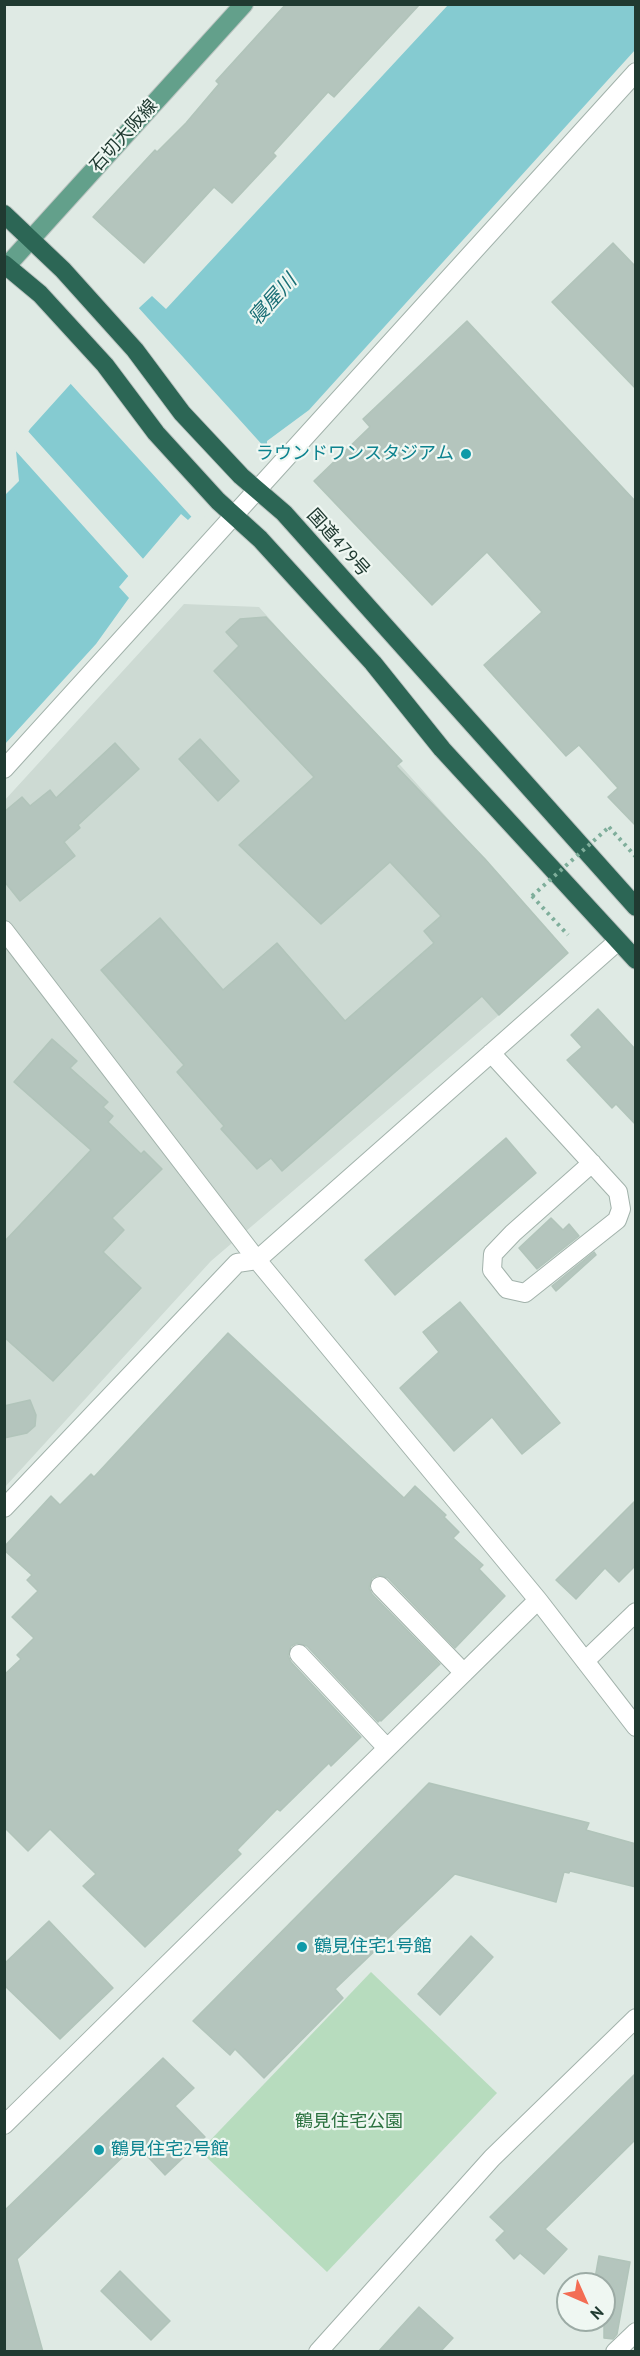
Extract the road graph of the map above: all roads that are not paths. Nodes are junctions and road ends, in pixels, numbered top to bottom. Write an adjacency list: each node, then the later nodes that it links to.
1 (244, 4): 4 (main road, 石切大阪線)
2 (636, 72): 6 (street)
3 (4, 214): 4 (highway, 国道479号)
4 (32, 238): 5 (main road, 石切大阪線); 6 (highway, 国道479号)
5 (5, 266): 7 (highway)
6 (257, 490): 7 (street); 9 (highway, 国道479号)
7 (233, 515): 8 (street); 11 (highway)
8 (4, 769)
9 (636, 907)
10 (4, 930): 15 (street)
11 (618, 941): 12 (highway); 13 (street)
12 (636, 960)
13 (491, 1053): 14 (street); 15 (street)
14 (592, 1163): 14 (street)
15 (257, 1260): 16 (street); 18 (street)
16 (4, 1508)
17 (380, 1586): 22 (street)
18 (538, 1600): 21 (street); 22 (street)
19 (636, 1612): 21 (street)
20 (299, 1654): 24 (street)
21 (585, 1661): 23 (street)
22 (464, 1673): 24 (street)
23 (636, 1727)
24 (387, 1748): 26 (street)
25 (636, 2018): 28 (street)
26 (4, 2125)
27 (636, 2332): 29 (street)
28 (318, 2352)
29 (615, 2352)

